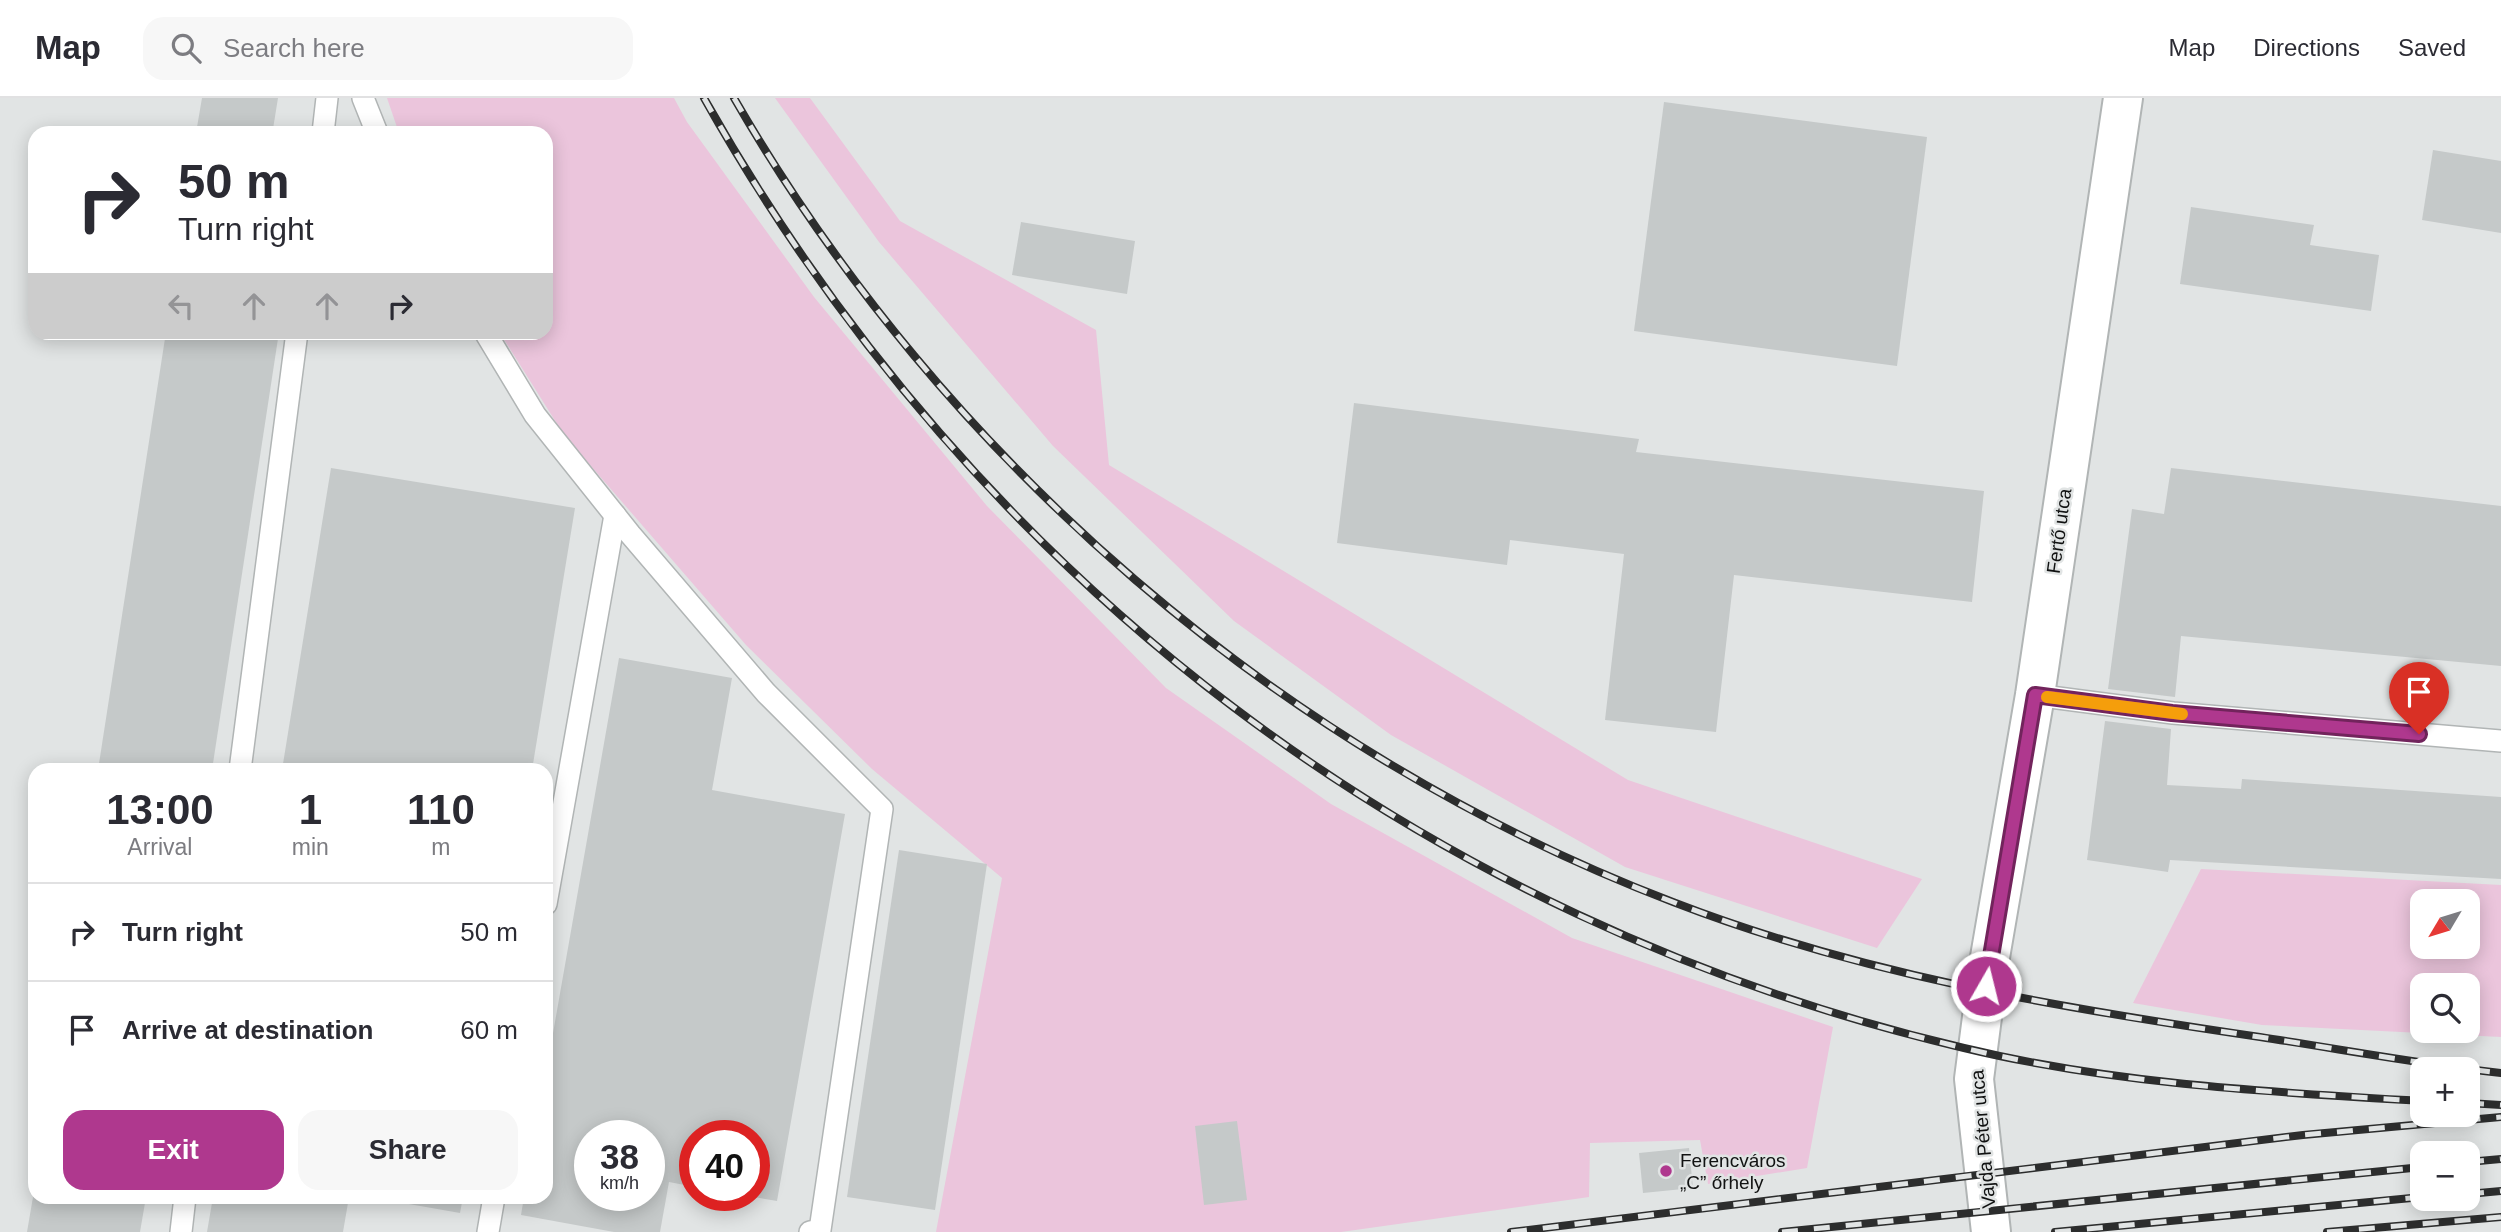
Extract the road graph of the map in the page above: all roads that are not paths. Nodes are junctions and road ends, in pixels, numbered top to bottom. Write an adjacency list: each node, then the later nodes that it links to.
1 (327, 98): 4 (lane)
2 (363, 98): 5 (lane)
3 (2123, 98): 9 (street, Fertő utca)
4 (324, 126)
5 (374, 126)
6 (296, 340): 11 (lane)
7 (490, 340): 8 (lane)
8 (615, 515): 12 (lane); 18 (lane)
9 (2035, 695): 10 (lane); 13 (street, Fertő utca)
10 (2501, 741)
11 (241, 763)
12 (553, 865)
13 (1989, 963): 19 (street, Vajda Péter utca)
14 (184, 1204): 16 (lane)
15 (493, 1204): 17 (lane)
16 (181, 1232)
17 (488, 1232)
18 (810, 1232)
19 (1991, 1232)

